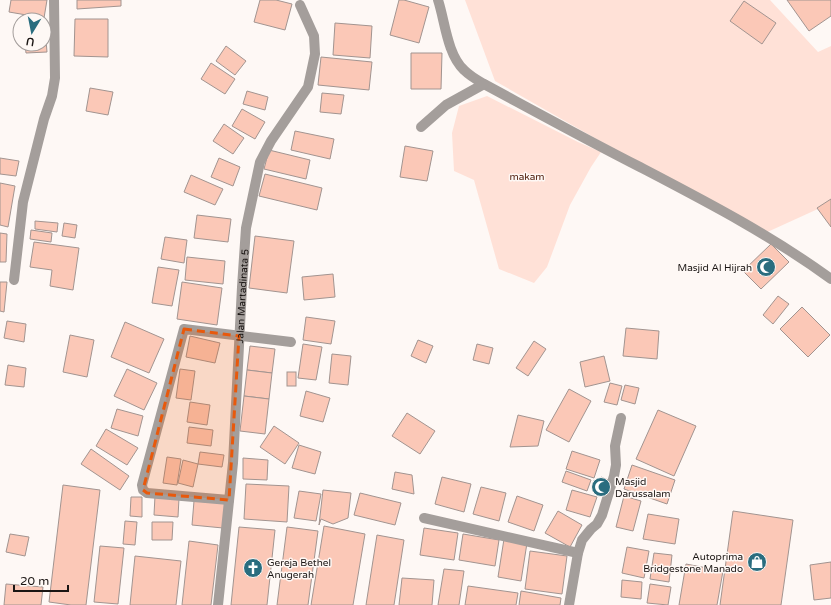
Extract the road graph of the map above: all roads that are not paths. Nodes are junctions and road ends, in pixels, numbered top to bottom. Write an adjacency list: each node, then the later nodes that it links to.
1 (54, 0): 7 (street)
2 (438, 0): 4 (street)
3 (300, 5): 8 (street, Jalan Martadinata 5)
4 (484, 84): 5 (street); 6 (street)
5 (421, 127)
6 (831, 279)
7 (14, 280)
8 (239, 336): 9 (street); 11 (street, Jalan Martadinata 5); 11 (street)
9 (291, 342)
10 (621, 418): 13 (street)
11 (229, 500): 14 (street, Jalan Martadinata 5)
12 (424, 518): 13 (street)
13 (578, 553): 15 (street)
14 (218, 605)
15 (569, 605)

